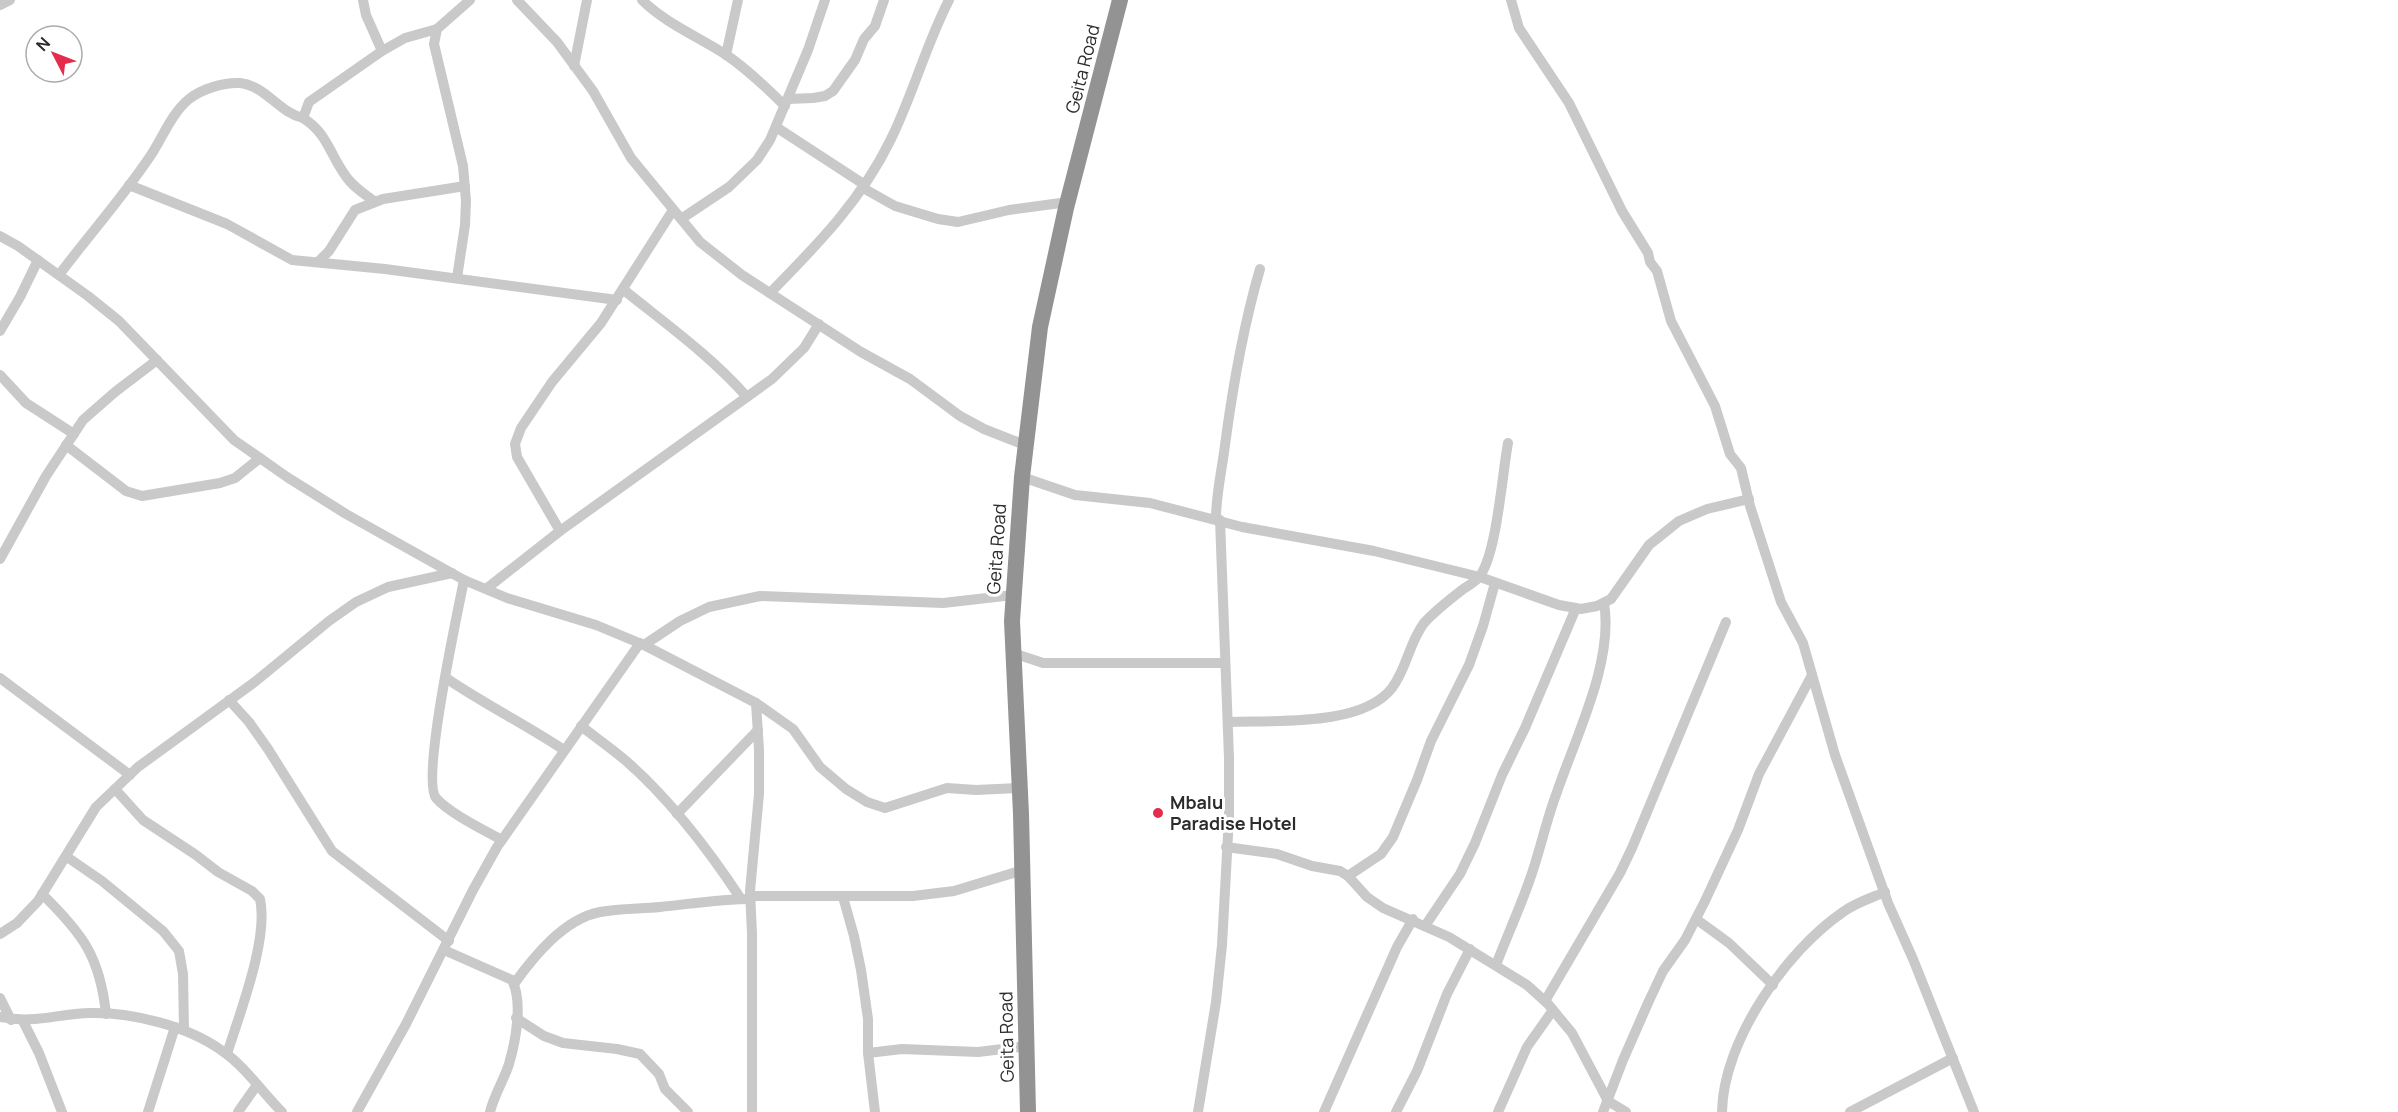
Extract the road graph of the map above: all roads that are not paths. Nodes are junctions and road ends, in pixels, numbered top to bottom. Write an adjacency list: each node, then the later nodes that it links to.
1 (10, 0): 13 (street)
2 (363, 0): 15 (street)
3 (470, 0): 14 (street)
4 (517, 0): 17 (street)
5 (587, 0): 17 (street)
6 (642, 0): 16 (street)
7 (738, 0): 16 (street)
8 (825, 0): 18 (street)
9 (884, 0): 18 (street)
10 (949, 0): 23 (street)
11 (1120, 0): 25 (highway, Geita Road)
12 (1511, 0): 48 (street)
13 (0, 5)
14 (437, 28): 15 (street); 22 (street)
15 (382, 51): 19 (street)
16 (726, 55): 18 (street)
17 (574, 66): 26 (street)
18 (786, 103): 20 (street)
19 (303, 118): 21 (street); 24 (street)
20 (776, 127): 23 (street); 27 (street)
21 (129, 185): 30 (street); 32 (street)
22 (465, 186): 24 (street); 33 (street)
23 (864, 187): 25 (street); 35 (street)
24 (374, 201): 30 (street)
25 (1068, 202): 45 (highway, Geita Road)
26 (673, 210): 27 (street); 34 (street)
27 (681, 219): 35 (street)
28 (0, 236): 29 (street)
29 (38, 260): 32 (street); 38 (street)
30 (318, 262): 33 (street)
31 (1260, 269): 49 (street)
32 (59, 276): 39 (street)
33 (457, 278): 36 (street)
34 (624, 290): 36 (street); 41 (street)
35 (770, 293): 37 (street)
36 (617, 300): 50 (street)
37 (819, 324): 41 (street); 45 (street)
38 (0, 331)
39 (157, 360): 42 (street); 46 (street)
40 (0, 375): 42 (street)
41 (747, 397): 50 (street)
42 (74, 434): 44 (street)
43 (1508, 443): 53 (street)
44 (66, 445): 46 (street); 51 (street)
45 (1025, 445): 47 (highway, Geita Road)
46 (260, 458): 52 (street)
47 (1022, 477): 49 (street); 57 (highway, Geita Road)
48 (1749, 499): 58 (street); 64 (street)
49 (1218, 519): 53 (street); 63 (street)
50 (560, 531): 56 (street)
51 (0, 559)
52 (452, 573): 54 (street); 67 (street)
53 (1480, 577): 55 (street); 69 (street)
54 (464, 580): 56 (street); 66 (street)
55 (1495, 583): 59 (street); 81 (street)
56 (486, 589): 61 (street)
57 (1014, 595): 61 (street); 62 (highway, Geita Road)
58 (1604, 603): 59 (street); 92 (street)
59 (1576, 608): 88 (street)
60 (1726, 622): 96 (street)
61 (641, 644): 68 (street); 70 (street)
62 (1013, 654): 63 (street); 74 (highway, Geita Road)
63 (1226, 663): 69 (street)
64 (1812, 675): 82 (street); 87 (street)
65 (0, 678): 73 (street)
66 (446, 678): 72 (street); 77 (street)
67 (229, 700): 73 (street); 90 (street)
68 (756, 703): 71 (street); 74 (street)
69 (1228, 722): 78 (street)
70 (581, 726): 72 (street); 76 (street)
71 (758, 730): 76 (street); 85 (street)
72 (564, 750): 77 (street)
73 (130, 776): 75 (street)
74 (1020, 788): 80 (highway, Geita Road)
75 (115, 789): 79 (street); 105 (street)
76 (677, 814): 85 (street)
77 (502, 840): 90 (street)
78 (1226, 847): 81 (street); 119 (street)
79 (67, 856): 83 (street); 102 (street)
80 (1023, 870): 84 (street); 103 (highway, Geita Road)
81 (1348, 876): 86 (street)
82 (1885, 892): 94 (street); 106 (street)
83 (42, 894): 89 (street); 98 (street)
84 (843, 897): 85 (street); 104 (street)
85 (748, 898): 93 (street); 116 (street)
86 (1413, 920): 88 (street); 120 (street)
87 (1696, 920): 94 (street); 108 (street)
88 (1425, 926): 91 (street)
89 (0, 934)
90 (447, 945): 93 (street); 113 (street)
91 (1470, 949): 92 (street); 121 (street)
92 (1496, 965): 96 (street)
93 (514, 984): 99 (street)
94 (1773, 986): 124 (street)
95 (0, 998): 100 (street)
96 (1545, 1001): 97 (street)
97 (1553, 1010): 108 (street); 122 (street)
98 (106, 1014): 101 (street); 102 (street)
99 (516, 1017): 114 (street); 115 (street)
100 (5, 1018): 101 (street)
101 (23, 1021): 109 (street)
102 (180, 1028): 105 (street); 110 (street)
103 (1027, 1046): 104 (street); 118 (highway, Geita Road)
104 (868, 1053): 117 (street)
105 (227, 1054): 107 (street)
106 (1953, 1058): 125 (street); 126 (street)
107 (257, 1085): 111 (street); 112 (street)
108 (1606, 1107): 123 (street)
109 (62, 1112)
110 (148, 1112)
111 (238, 1112)
112 (282, 1112)
113 (357, 1112)
114 (490, 1112)
115 (688, 1112)
116 (752, 1112)
117 (875, 1112)
118 (1028, 1112)
119 (1198, 1112)
120 (1324, 1112)
121 (1396, 1112)
122 (1497, 1112)
123 (1626, 1112)
124 (1722, 1112)
125 (1850, 1112)
126 (1974, 1112)

